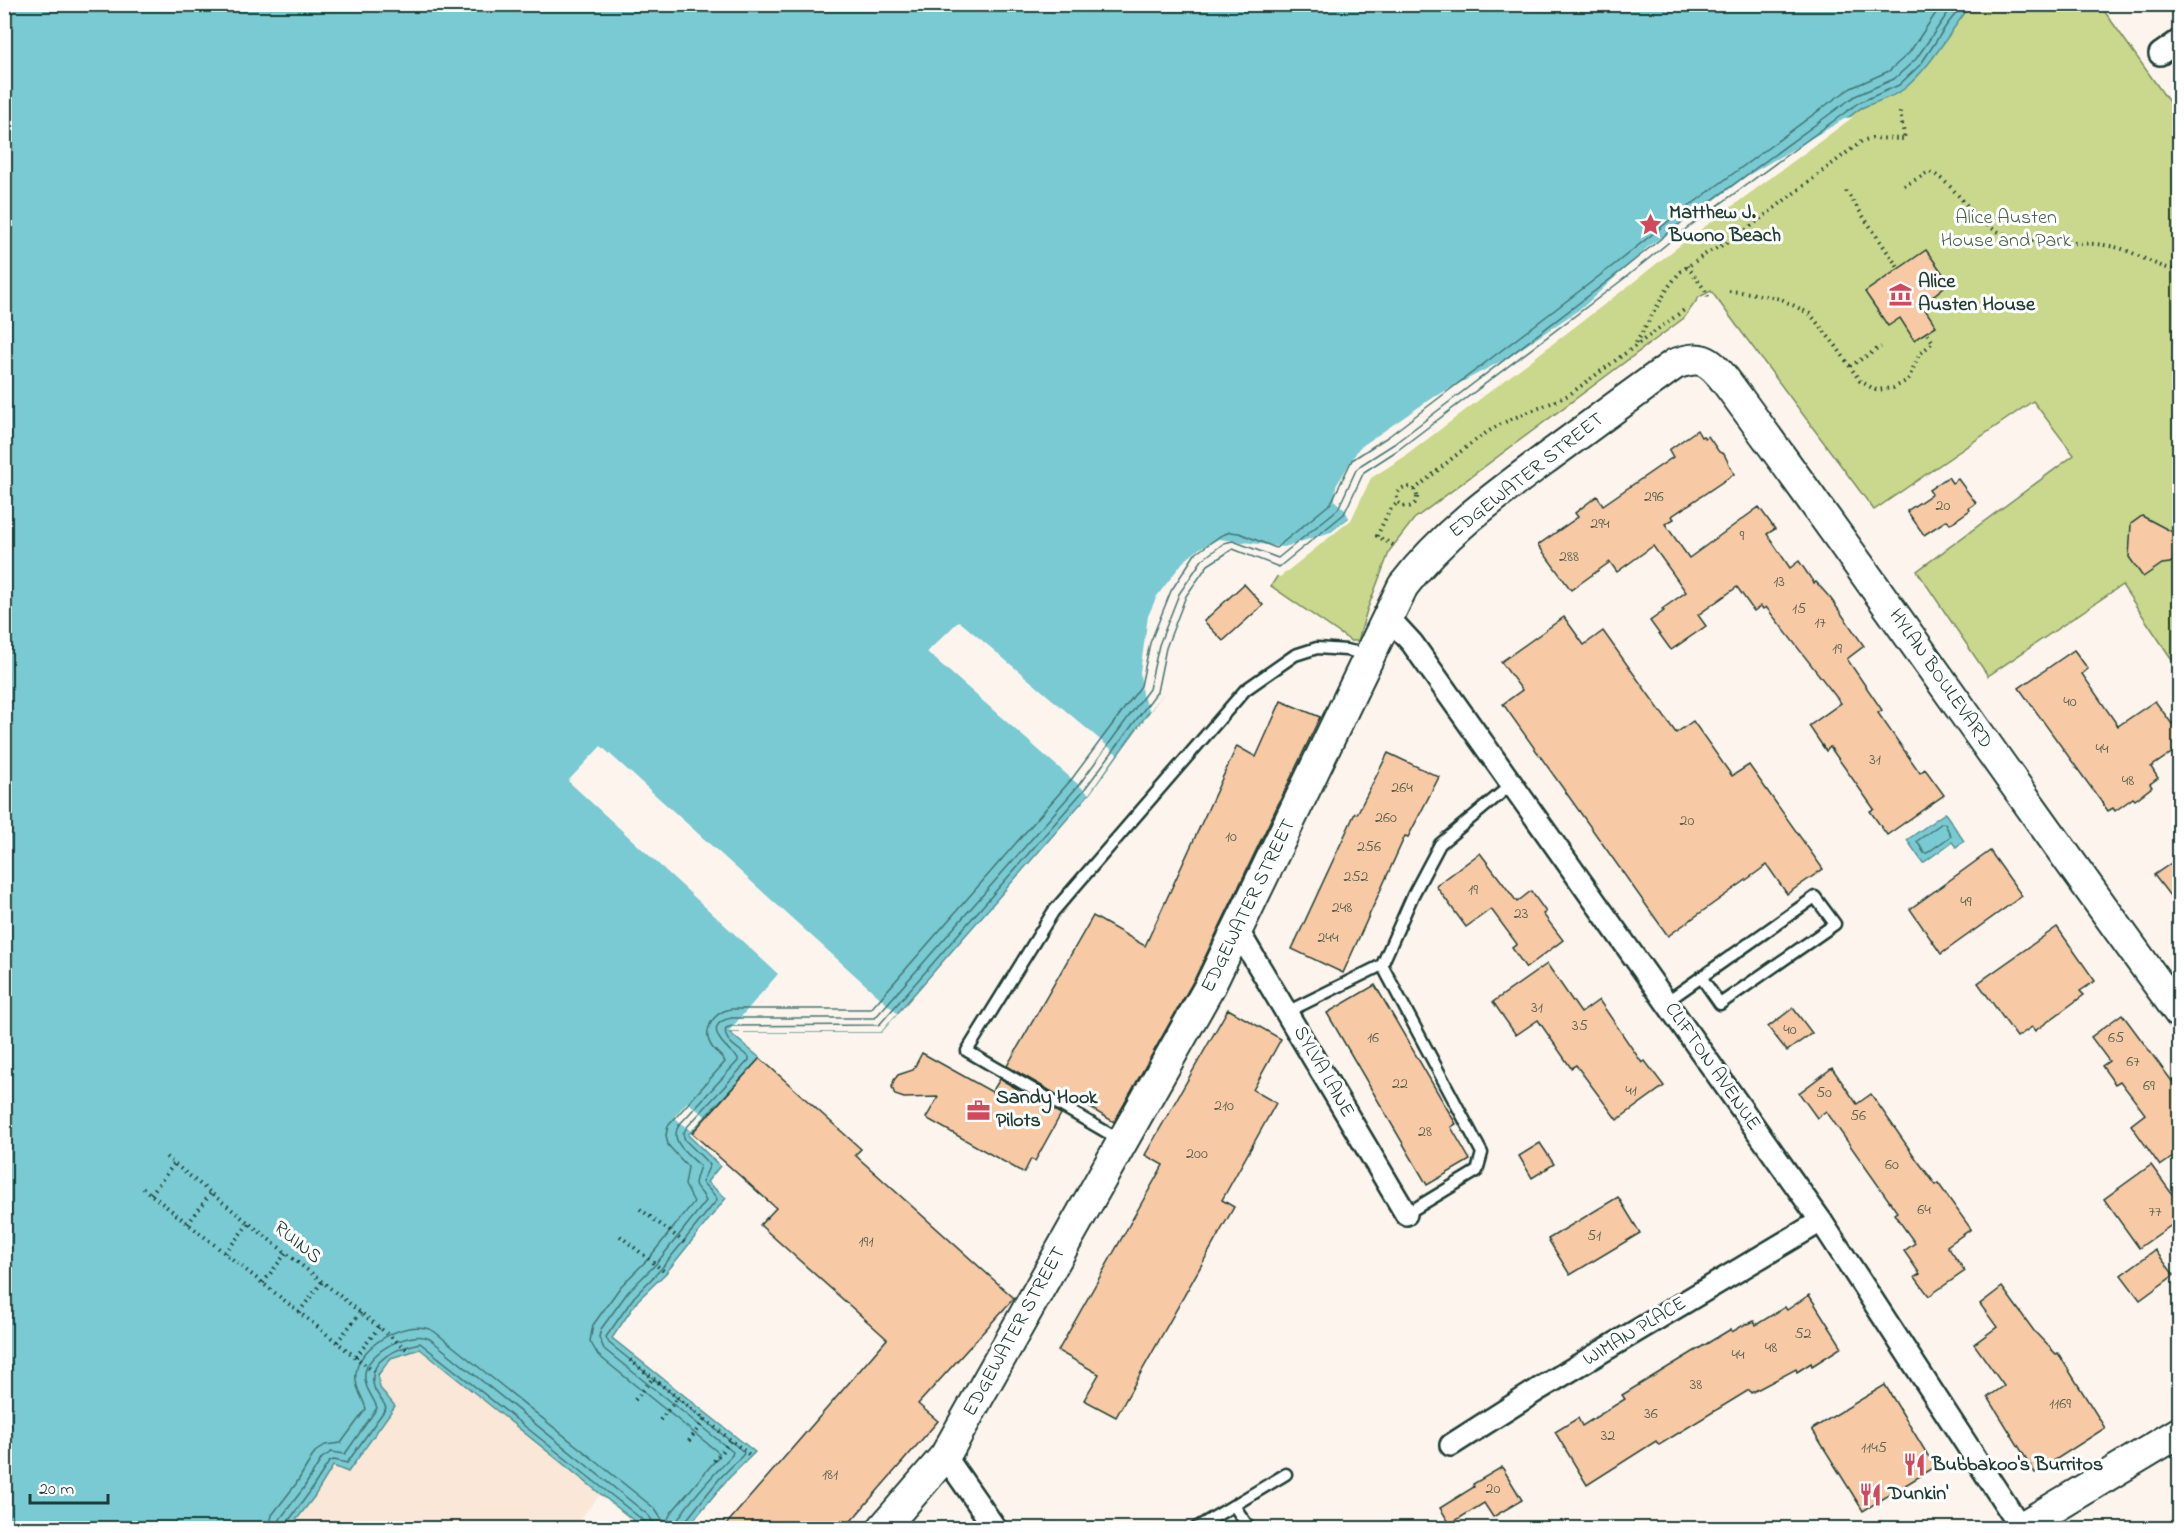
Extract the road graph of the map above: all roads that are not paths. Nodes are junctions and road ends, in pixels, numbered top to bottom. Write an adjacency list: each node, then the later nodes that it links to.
1 (2180, 40): 2 (street)
2 (2160, 54)
3 (1690, 359): 4 (street, EDGEWATER STREET); 12 (street, HYLAN BOULEVARD)
4 (1388, 617): 5 (street, EDGEWATER STREET); 6 (street, CLIFTON AVENUE)
5 (1370, 655): 7 (street, EDGEWATER STREET); 13 (lane)
6 (1512, 784): 8 (lane); 10 (street, CLIFTON AVENUE)
7 (1238, 931): 11 (street, SYLVA LANE); 13 (street, EDGEWATER STREET)
8 (1382, 965): 11 (lane); 14 (lane)
9 (1701, 977): 9 (lane); 10 (lane)
10 (1666, 1002): 15 (street, CLIFTON AVENUE)
11 (1287, 1012): 14 (street, SYLVA LANE)
12 (2180, 1014)
13 (1123, 1142): 18 (street, EDGEWATER STREET)
14 (1406, 1214)
15 (1821, 1221): 17 (street, WIMAN PLACE); 25 (street, CLIFTON AVENUE)
16 (2180, 1432): 25 (street)
17 (1451, 1445)
18 (945, 1456): 21 (street, EDGEWATER STREET); 22 (street)
19 (1286, 1474): 20 (lane)
20 (1234, 1507): 23 (lane); 24 (lane)
21 (883, 1528)
22 (995, 1528)
23 (1196, 1528)
24 (1248, 1528)
25 (2021, 1528)

